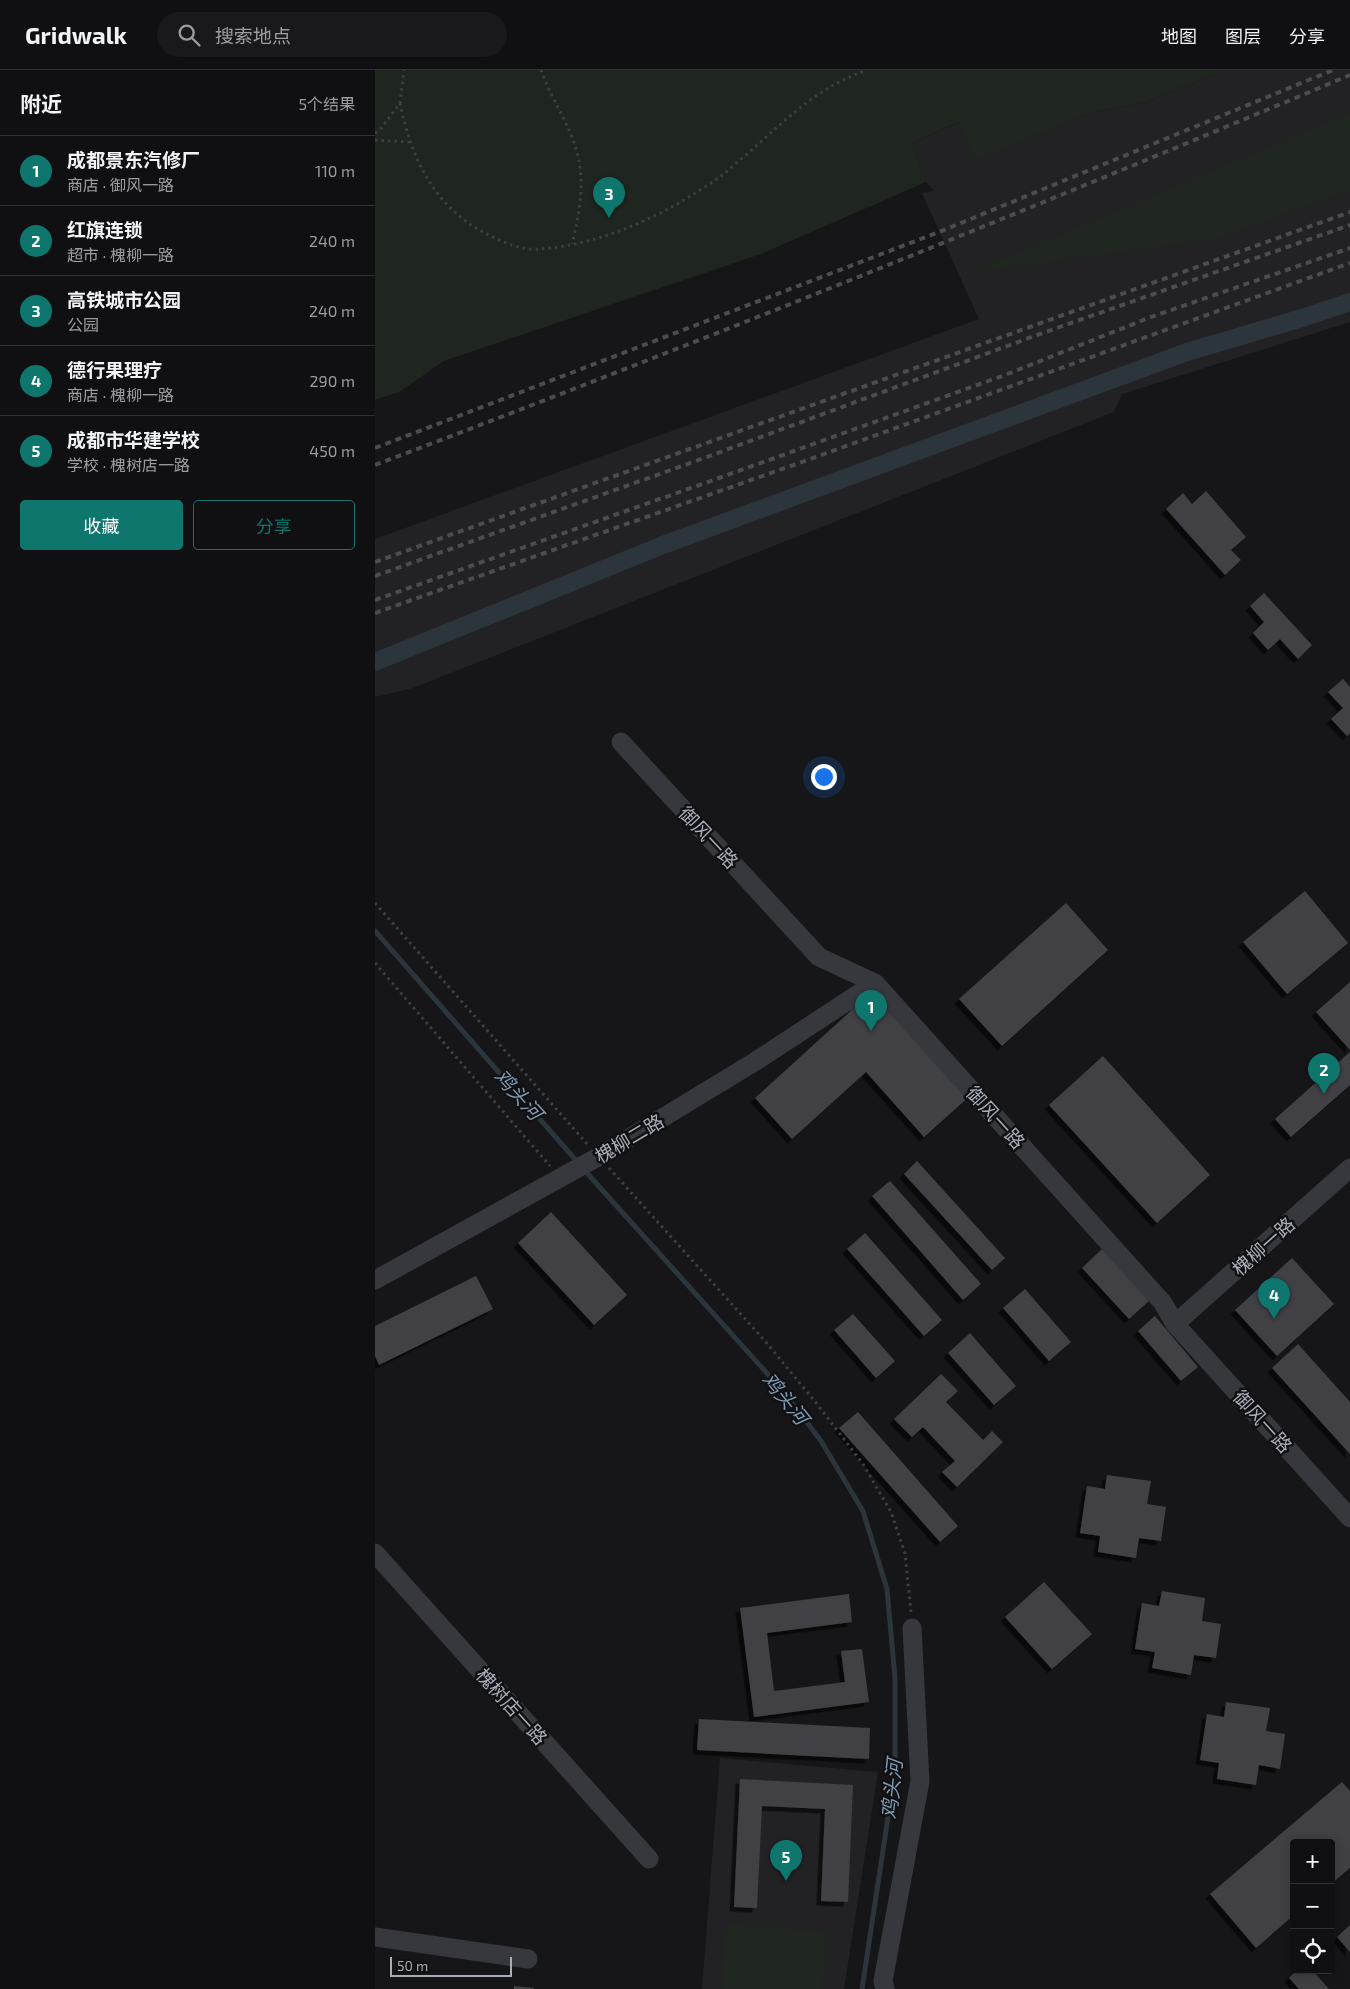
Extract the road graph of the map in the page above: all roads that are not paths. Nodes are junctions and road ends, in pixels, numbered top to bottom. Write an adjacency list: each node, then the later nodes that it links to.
1 (621, 742): 2 (street, 御风一路)
2 (875, 982): 4 (street, 槐柳二路); 5 (street, 御风一路)
3 (1350, 1168): 5 (street, 槐柳一路)
4 (375, 1280)
5 (1175, 1324): 6 (street, 御风一路)
6 (1350, 1518)
7 (375, 1553): 9 (street, 槐树店一路)
8 (912, 1628): 12 (street)
9 (649, 1859)
10 (375, 1937): 11 (street)
11 (527, 1959)
12 (885, 1989)

